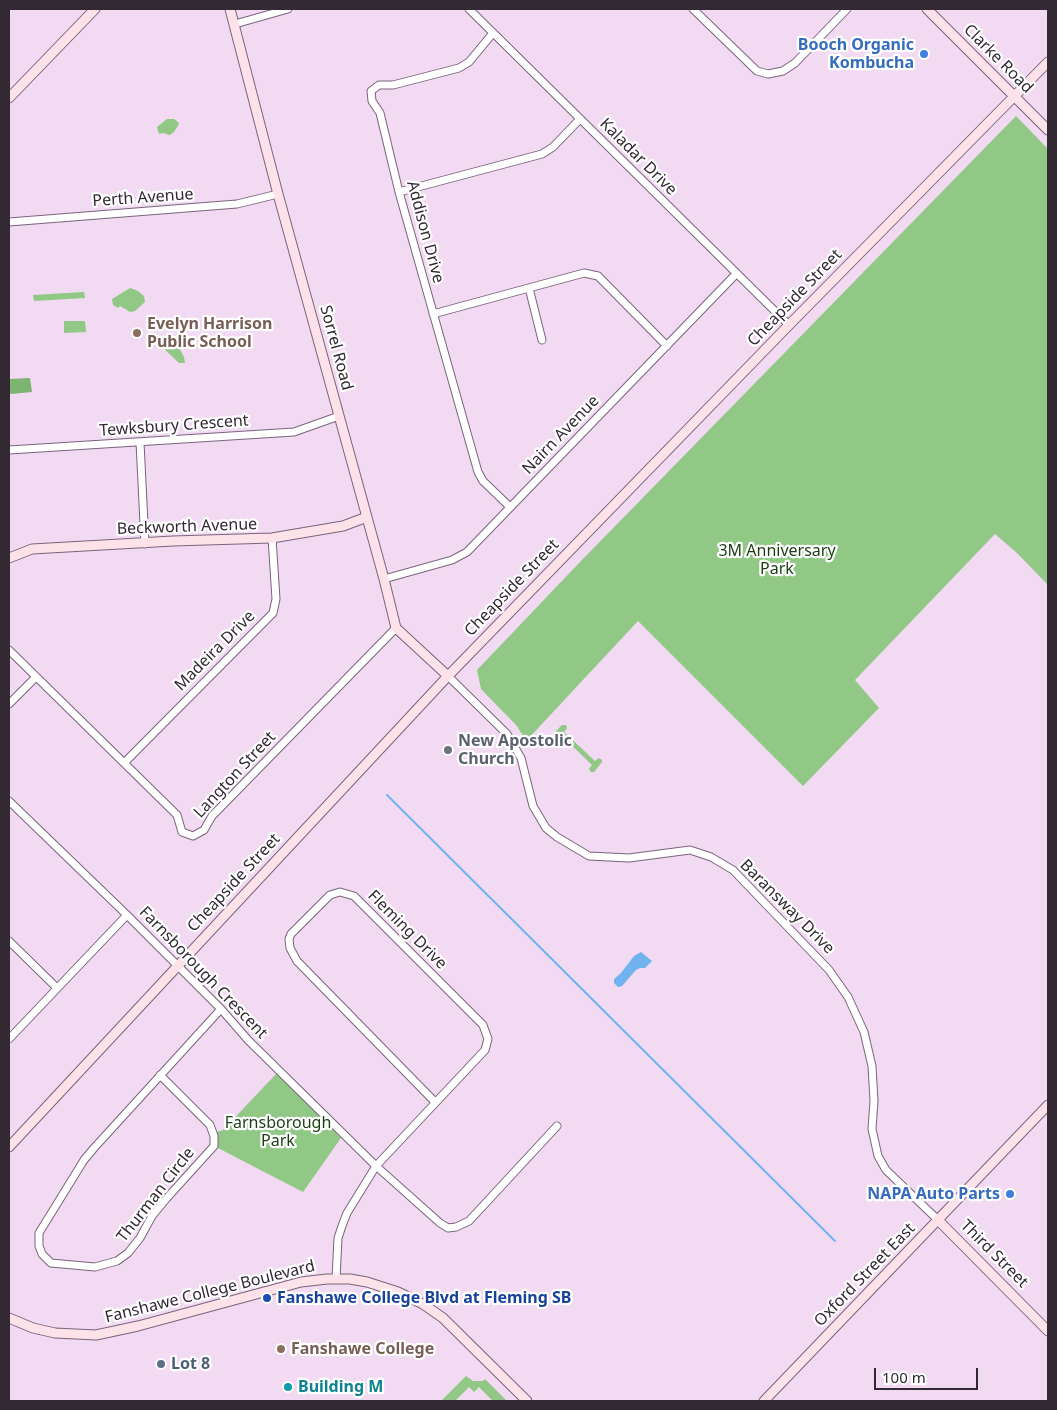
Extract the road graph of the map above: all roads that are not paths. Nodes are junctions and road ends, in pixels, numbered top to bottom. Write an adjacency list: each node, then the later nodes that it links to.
1 (95, 9): 12 (street)
2 (230, 9): 8 (street, Sorrel Road)
3 (288, 9): 8 (street)
4 (469, 9): 9 (street, Kaladar Drive)
5 (693, 9): 6 (street)
6 (847, 9)
7 (927, 9): 11 (street, Clarke Road)
8 (235, 24): 16 (street, Sorrel Road)
9 (493, 33): 13 (street, Kaladar Drive); 15 (street, Addison Drive)
10 (1048, 62): 11 (street, Cheapside Street)
11 (1014, 96): 14 (street, Clarke Road); 21 (street, Cheapside Street)
12 (9, 98)
13 (580, 119): 15 (street); 18 (street, Kaladar Drive)
14 (1048, 130)
15 (399, 192): 20 (street, Addison Drive)
16 (278, 194): 17 (street, Perth Avenue); 24 (street, Sorrel Road)
17 (9, 222)
18 (736, 274): 21 (street, Kaladar Drive); 23 (street, Nairn Avenue)
19 (529, 288): 20 (street); 22 (street); 23 (street)
20 (433, 314): 27 (street, Addison Drive)
21 (789, 325): 35 (street, Cheapside Street)
22 (542, 340)
23 (667, 346): 27 (street, Nairn Avenue)
24 (339, 416): 25 (street, Tewksbury Crescent); 28 (street, Sorrel Road)
25 (140, 442): 26 (street, Tewksbury Crescent); 30 (street)
26 (9, 450)
27 (510, 507): 32 (street, Nairn Avenue)
28 (367, 518): 29 (street, Beckworth Avenue); 32 (street, Sorrel Road)
29 (272, 538): 30 (street, Beckworth Avenue); 38 (street, Madeira Drive)
30 (145, 544): 31 (street, Beckworth Avenue)
31 (9, 558)
32 (384, 579): 33 (street, Sorrel Road)
33 (396, 628): 35 (street); 38 (street, Langton Street)
34 (9, 650): 36 (street, Langton Street)
35 (448, 676): 42 (street, Cheapside Street); 52 (street, Baransway Drive)
36 (36, 677): 37 (street); 38 (street, Langton Street)
37 (9, 704)
38 (124, 763)
39 (9, 801): 40 (street, Farnsborough Crescent)
40 (127, 916): 42 (street, Farnsborough Crescent); 43 (street)
41 (9, 941): 43 (street)
42 (177, 966): 44 (street, Farnsborough Crescent); 50 (street, Cheapside Street)
43 (57, 988): 45 (street)
44 (221, 1009): 46 (street, Thurman Circle); 51 (street, Farnsborough Crescent)
45 (9, 1039)
46 (160, 1075): 46 (street, Thurman Circle)
47 (435, 1102): 47 (street, Fleming Drive); 51 (street, Fleming Drive)
48 (1048, 1105): 52 (street, Oxford Street East)
49 (556, 1126): 51 (street, Farnsborough Crescent)
50 (9, 1147)
51 (376, 1166): 53 (street, Fleming Drive)
52 (938, 1220): 55 (street, Third Street); 57 (street, Oxford Street East)
53 (336, 1279): 54 (street, Fanshawe College Boulevard); 56 (street, Fanshawe College Boulevard)
54 (9, 1318)
55 (1048, 1331)
56 (527, 1401)
57 (764, 1401)

